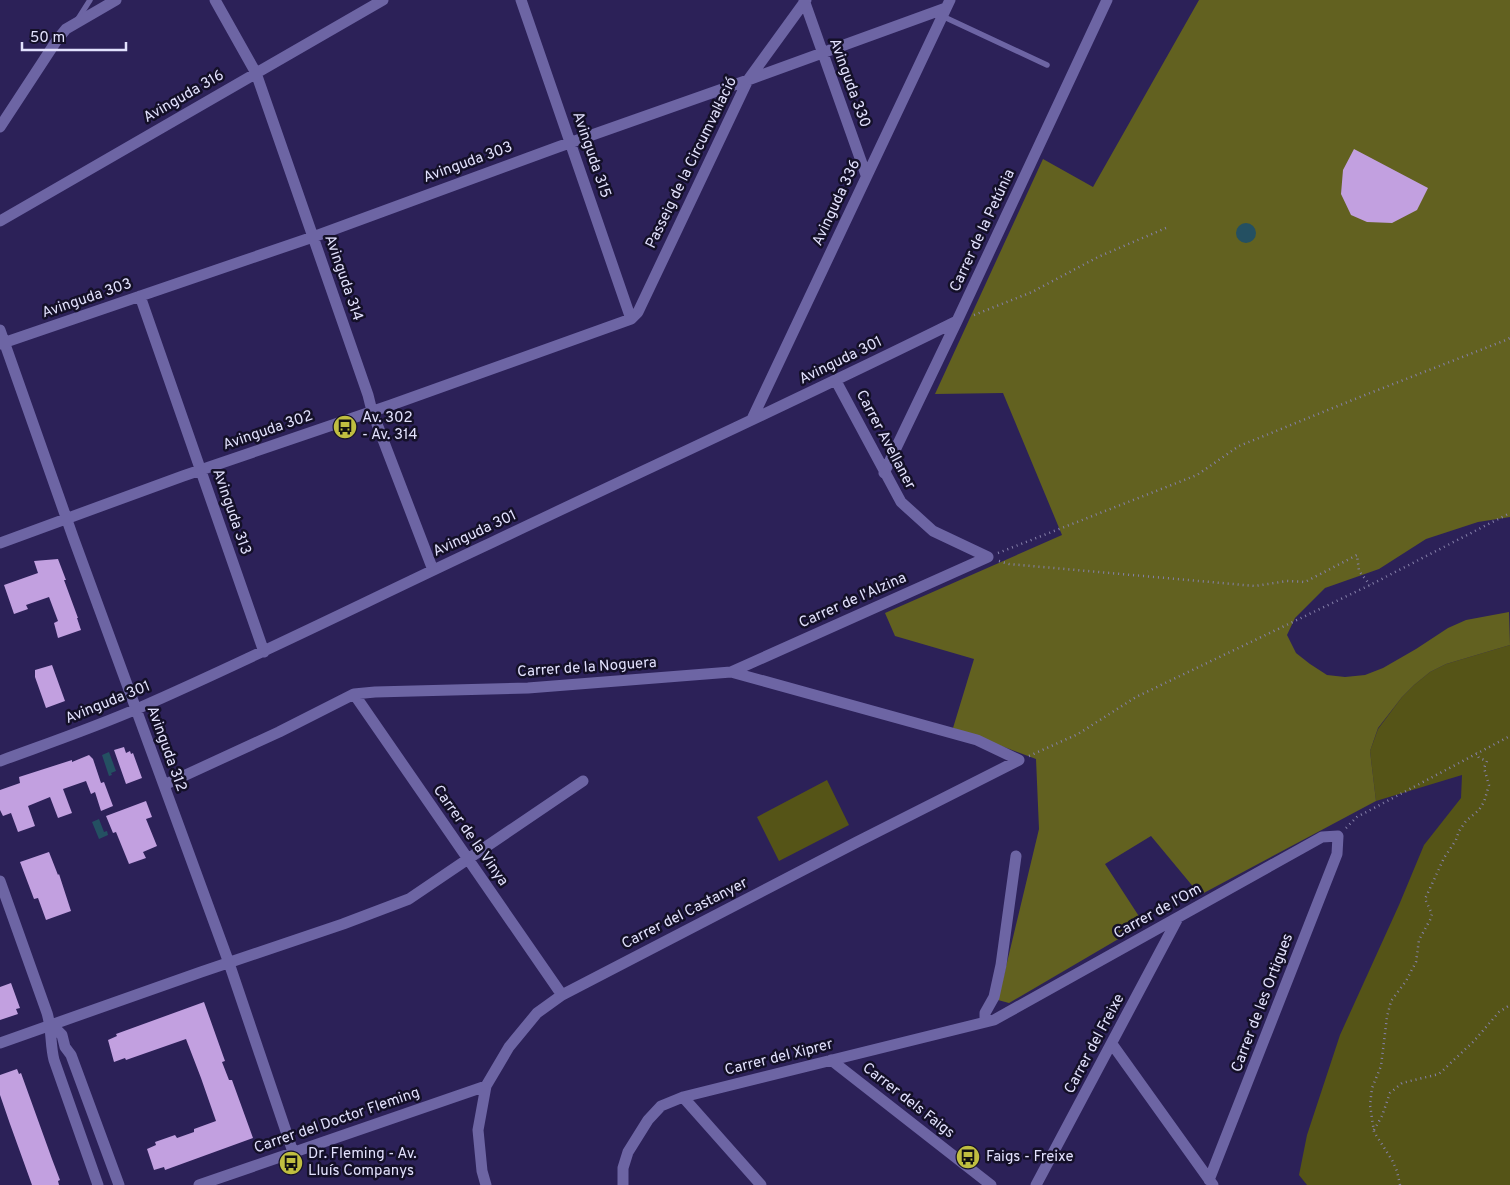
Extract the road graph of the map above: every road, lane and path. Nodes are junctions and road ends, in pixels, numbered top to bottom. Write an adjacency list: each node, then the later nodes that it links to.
1 (90, 0): 9 (lane)
2 (116, 0): 9 (street)
3 (215, 0): 12 (street, Avinguda 314)
4 (383, 0): 12 (street, Avinguda 316)
5 (520, 0): 15 (street, Avinguda 315)
6 (1107, 0): 22 (street, Carrer de la Petúnia)
7 (805, 1): 10 (street, Avinguda 330); 13 (street, Passeig de la Circumval·lació)
8 (946, 8): 10 (street, Avinguda 303); 11 (lane); 16 (street, Avinguda 336)
9 (76, 23): 14 (street)
10 (822, 53): 13 (street, Avinguda 303); 16 (street, Avinguda 330)
11 (1047, 65)
12 (256, 73): 17 (street, Avinguda 316); 19 (street, Avinguda 314)
13 (748, 80): 15 (street, Avinguda 303); 21 (street, Passeig de la Circumval·lació)
14 (0, 127)
15 (571, 142): 19 (street, Avinguda 303); 21 (street, Avinguda 315)
16 (866, 176): 28 (street, Avinguda 336)
17 (0, 221)
18 (1166, 228): 22 (path)
19 (313, 237): 20 (street, Avinguda 303); 27 (street, Avinguda 314)
20 (140, 296): 25 (street, Avinguda 303); 29 (street, Avinguda 313)
21 (631, 320): 27 (street, Avinguda 302)
22 (957, 321): 26 (street, Avinguda 301); 30 (street, Carrer de la Petúnia)
23 (0, 330): 25 (street, Avinguda 312)
24 (1510, 338): 34 (path)
25 (2, 343): 32 (street, Avinguda 312)
26 (836, 381): 28 (street, Avinguda 301); 30 (street, Carrer Avellaner)
27 (372, 411): 29 (street, Avinguda 302); 35 (street, Avinguda 314)
28 (752, 419): 35 (street, Avinguda 301)
29 (201, 470): 32 (street, Avinguda 302); 37 (street, Avinguda 313)
30 (884, 473): 34 (street, Carrer Avellaner)
31 (1510, 513): 36 (path)
32 (66, 520): 33 (street, Avinguda 302); 40 (street, Avinguda 312)
33 (0, 543)
34 (988, 557): 36 (path); 38 (street, Carrer de l'Alzina)
35 (433, 570): 37 (street, Avinguda 301)
36 (1370, 585): 43 (path)
37 (264, 652): 40 (street, Avinguda 301)
38 (731, 672): 39 (street, Carrer de la Noguera); 43 (street, Carrer de la Noguera)
39 (354, 694): 46 (street, Carrer de la Noguera); 49 (street, Carrer de la Vinya)
40 (136, 710): 44 (street, Avinguda 301); 46 (street, Avinguda 312)
41 (1510, 736): 42 (path)
42 (1476, 753): 47 (path); 62 (path)
43 (1019, 760): 53 (street, Carrer del Castanyer)
44 (0, 761)
45 (583, 781): 49 (street)
46 (164, 785): 52 (street, Avinguda 312)
47 (1338, 836): 51 (street, Carrer de l'Om); 64 (street, Carrer de les Ortigues)
48 (1016, 856): 55 (street)
49 (469, 859): 52 (street); 53 (street, Carrer de la Vinya)
50 (0, 881): 56 (street)
51 (1178, 918): 55 (street, Carrer de l'Om); 58 (street, Carrer del Freixe)
52 (229, 962): 56 (street); 63 (street, Avinguda 312)
53 (562, 995): 60 (street, Carrer del Castanyer)
54 (1510, 1005): 62 (path)
55 (989, 1021): 59 (street, Carrer del Xiprer)
56 (50, 1024): 57 (street); 65 (street); 66 (street)
57 (0, 1043)
58 (1112, 1044): 64 (street); 72 (street, Carrer del Freixe)
59 (831, 1060): 61 (street, Carrer del Xiprer); 71 (street, Carrer dels Faigs)
60 (486, 1086): 63 (street, Carrer del Doctor Fleming); 68 (street, Carrer del Castanyer)
61 (683, 1097): 69 (street, Carrer del Xiprer); 70 (street)
62 (1374, 1132): 73 (path)
63 (293, 1152): 67 (street, Carrer del Doctor Fleming)
64 (1211, 1183)
65 (98, 1185)
66 (119, 1185)
67 (198, 1185)
68 (486, 1185)
69 (623, 1185)
70 (761, 1185)
71 (991, 1185)
72 (1036, 1185)
73 (1400, 1185)

